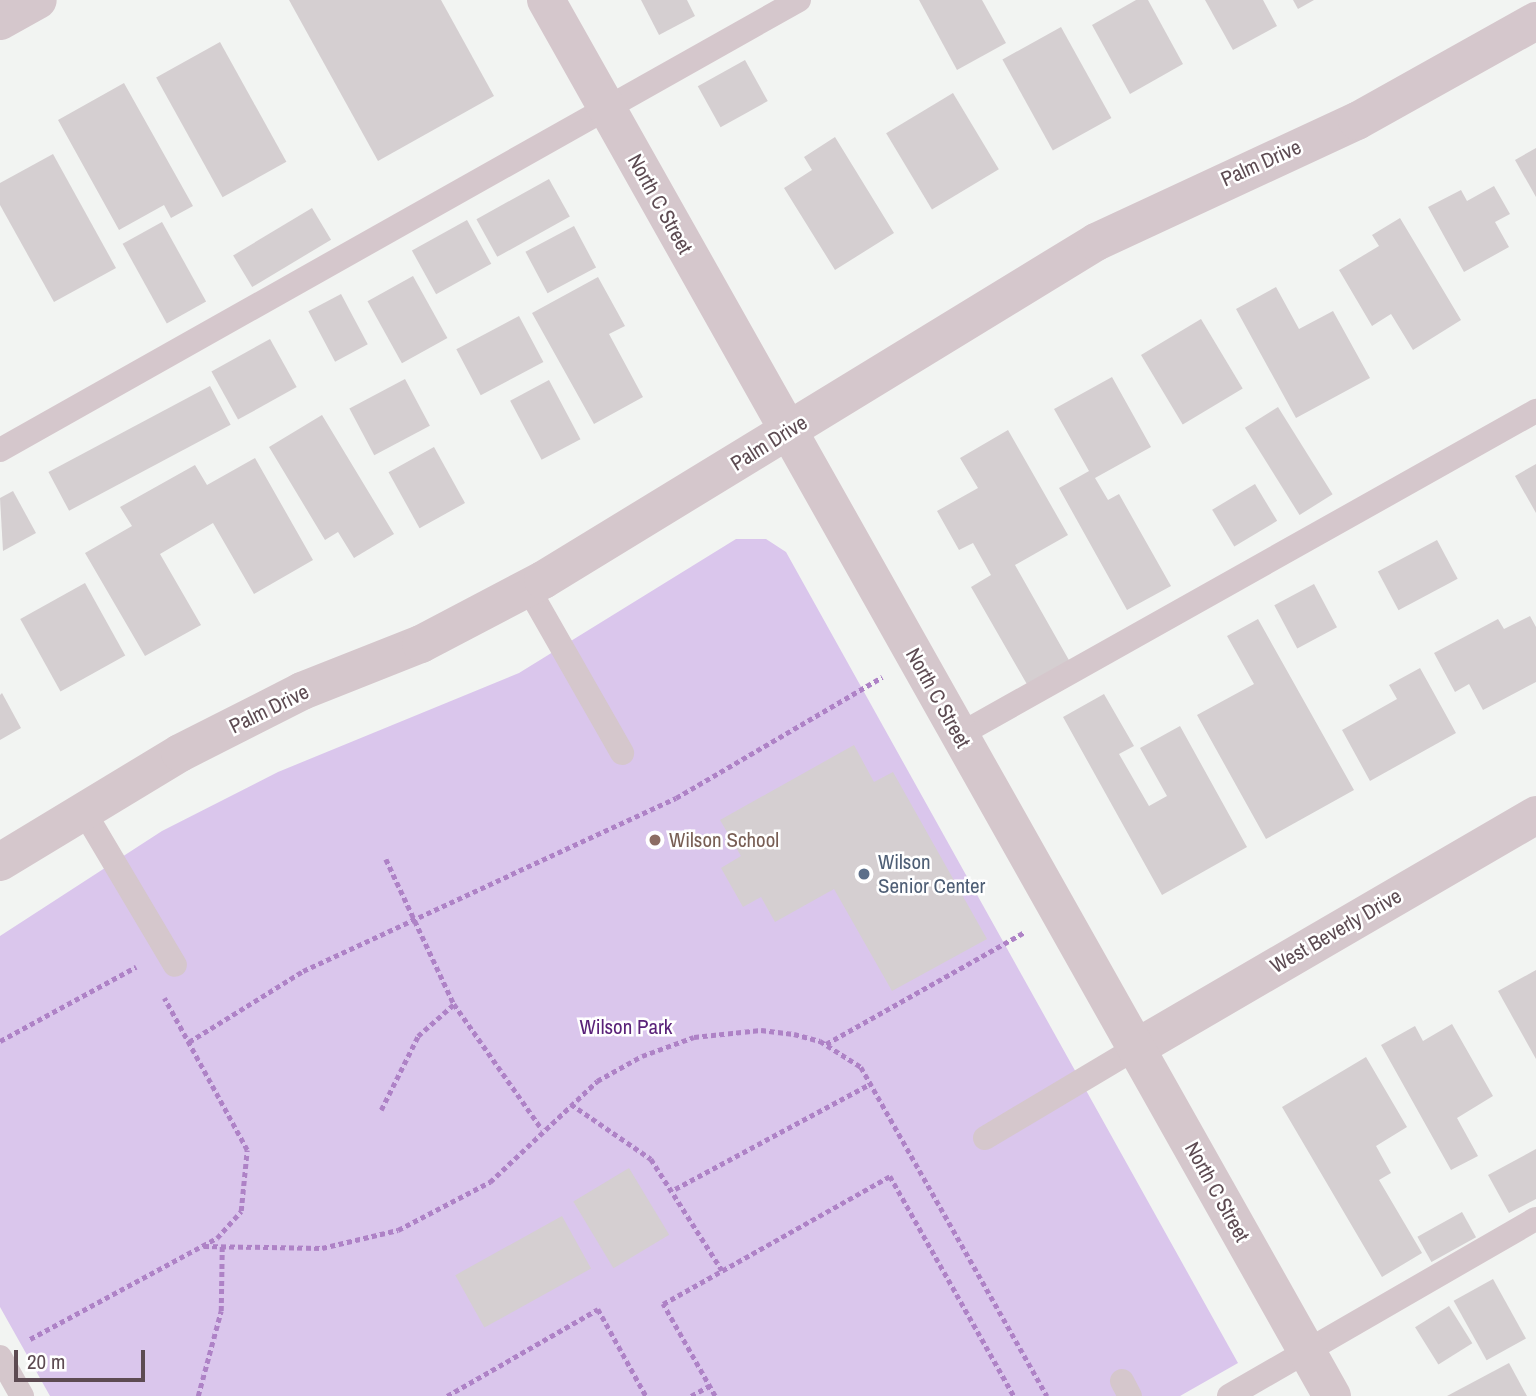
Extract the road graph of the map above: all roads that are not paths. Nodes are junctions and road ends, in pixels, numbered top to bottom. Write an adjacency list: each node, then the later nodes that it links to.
1 (37, 0): 4 (street)
2 (545, 0): 6 (street, North C Street)
3 (799, 0): 6 (lane)
4 (0, 21)
5 (1536, 21): 8 (street, Palm Drive)
6 (607, 108): 8 (street, North C Street); 9 (lane)
7 (1536, 411): 11 (lane)
8 (787, 433): 10 (street, Palm Drive); 11 (street, North C Street)
9 (0, 450)
10 (528, 588): 12 (lane); 13 (street, Palm Drive)
11 (959, 735): 17 (street, North C Street)
12 (622, 753)
13 (83, 810): 15 (street, Palm Drive); 16 (lane)
14 (1536, 815): 17 (street, West Beverly Drive)
15 (0, 862)
16 (175, 965)
17 (1136, 1048): 18 (lane); 20 (street, North C Street)
18 (985, 1138)
19 (1536, 1219): 20 (lane)
20 (1306, 1352): 23 (lane); 24 (street, North C Street)
21 (0, 1357): 22 (lane)
22 (22, 1396)
23 (1229, 1396)
24 (1332, 1396)

